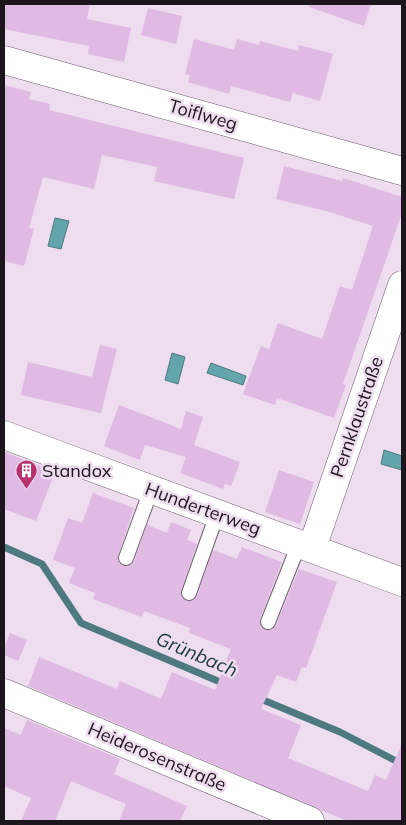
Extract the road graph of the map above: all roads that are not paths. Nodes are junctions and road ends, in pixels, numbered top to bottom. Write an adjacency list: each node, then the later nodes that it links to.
1 (4, 60): 2 (street, Toiflweg)
2 (402, 171)
3 (402, 285): 7 (street, Pernklaustraße)
4 (4, 435): 5 (street, Hunderterweg)
5 (152, 490): 6 (street, Hunderterweg); 8 (lane)
6 (217, 514): 7 (street, Hunderterweg); 10 (lane)
7 (306, 546): 9 (street, Hunderterweg); 11 (lane)
8 (126, 558)
9 (402, 582)
10 (189, 593)
11 (268, 622)
12 (4, 693): 13 (street, Heiderosenstraße)
13 (310, 821)

